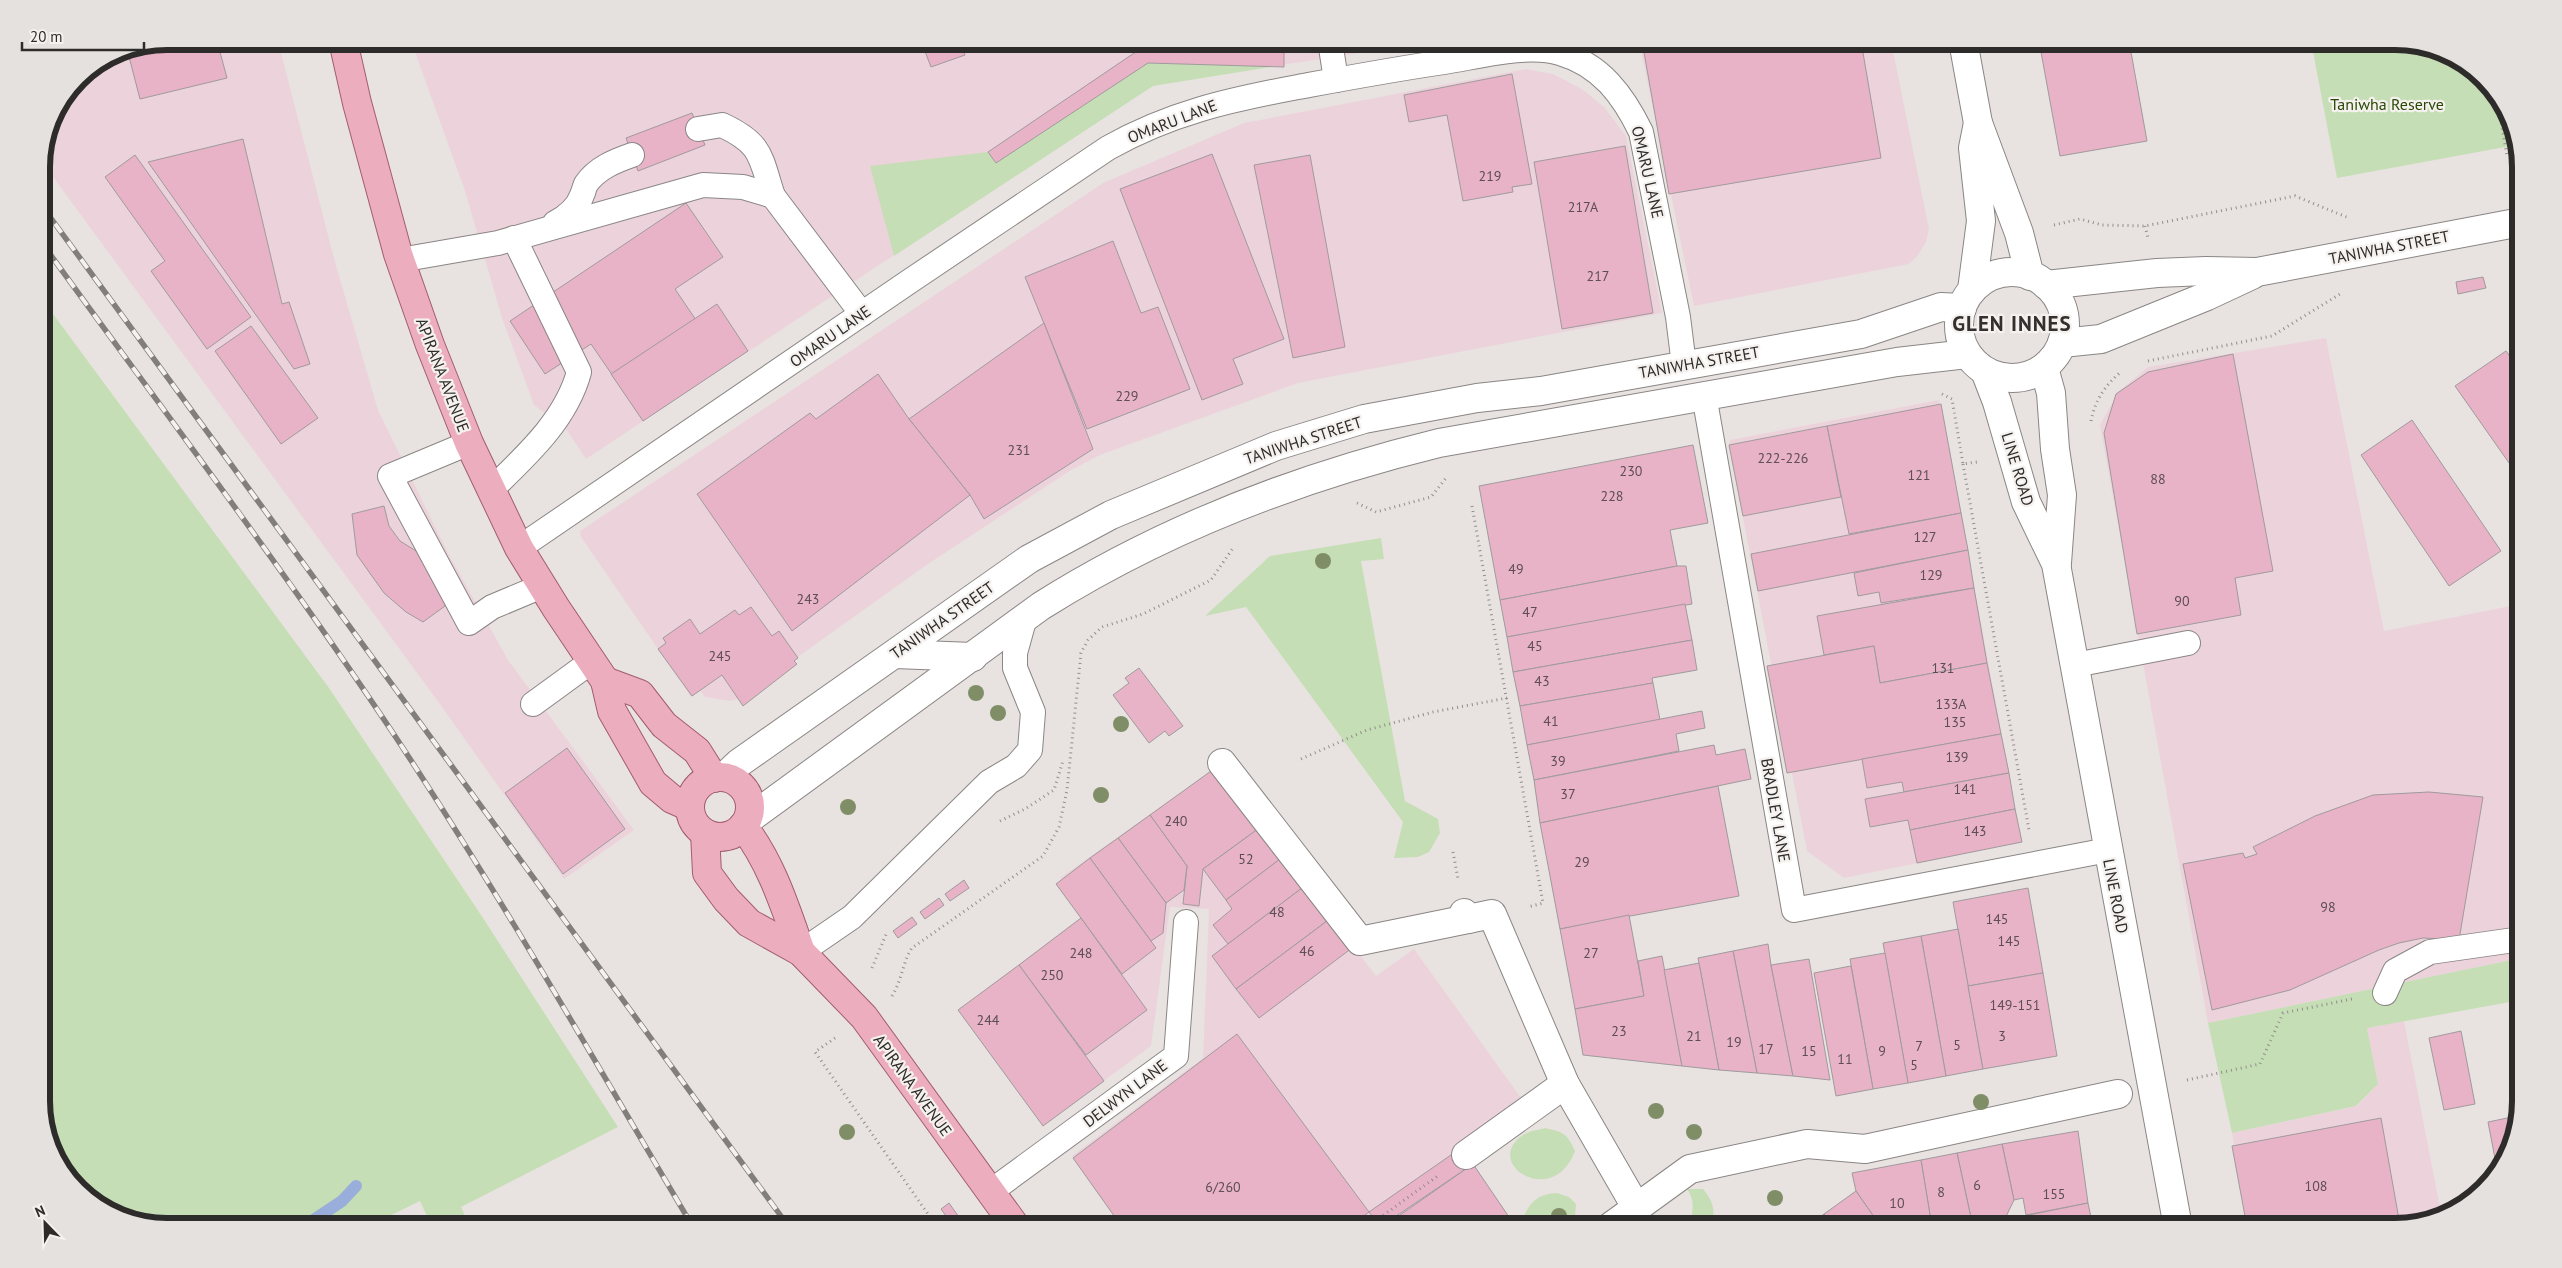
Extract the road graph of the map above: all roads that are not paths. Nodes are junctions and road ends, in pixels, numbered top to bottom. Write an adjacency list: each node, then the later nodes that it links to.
1 (345, 50): 12 (main road, APIRANA AVENUE)
2 (1331, 50): 4 (lane)
3 (1965, 50): 5 (main road)
4 (1336, 80): 16 (lane, OMARU LANE); 19 (lane, OMARU LANE)
5 (1978, 123): 14 (main road); 15 (main road)
6 (698, 129): 8 (lane)
7 (632, 155): 10 (lane)
8 (773, 196): 10 (lane); 16 (lane)
9 (2512, 224): 13 (main road, TANIWHA STREET)
10 (545, 229): 11 (lane)
11 (514, 238): 12 (lane); 23 (lane)
12 (400, 260): 22 (main road, APIRANA AVENUE)
13 (2257, 272): 14 (main road, TANIWHA STREET); 17 (main road, TANIWHA STREET)
14 (2038, 280): 15 (main road); 17 (main road)
15 (1967, 299): 18 (main road); 19 (main road, TANIWHA STREET)
16 (862, 314): 24 (lane, OMARU LANE)
17 (2062, 343): 20 (main road)
18 (1976, 363): 20 (main road); 21 (main road, TANIWHA STREET); 25 (main road, LINE ROAD)
19 (1684, 365): 29 (main road, TANIWHA STREET)
20 (2044, 368): 25 (main road, LINE ROAD)
21 (1704, 395): 27 (main road, TANIWHA STREET); 40 (lane, BRADLEY LANE)
22 (469, 443): 23 (main road, APIRANA AVENUE); 26 (lane)
23 (491, 490): 24 (main road, APIRANA AVENUE)
24 (519, 548): 26 (main road, APIRANA AVENUE)
25 (2056, 564): 31 (main road, LINE ROAD)
26 (542, 586): 33 (main road, APIRANA AVENUE)
27 (1026, 617): 30 (main road, TANIWHA STREET); 32 (lane)
28 (2188, 643): 31 (lane)
29 (896, 654): 30 (main road); 36 (main road, TANIWHA STREET)
30 (973, 657): 32 (lane); 38 (main road, TANIWHA STREET)
31 (2075, 665): 40 (main road, LINE ROAD)
32 (1015, 668): 43 (lane)
33 (599, 671): 34 (lane); 36 (main road); 37 (main road, APIRANA AVENUE)
34 (533, 704)
35 (1222, 763): 45 (main road)
36 (719, 778): 37 (main road); 38 (main road)
37 (690, 807): 39 (main road)
38 (746, 822): 39 (main road); 43 (main road, APIRANA AVENUE)
39 (705, 833): 43 (main road, APIRANA AVENUE)
40 (2108, 850): 52 (main road, LINE ROAD)
41 (1186, 922): 48 (lane, DELWYN LANE)
42 (2512, 940): 44 (lane)
43 (800, 952): 48 (main road, APIRANA AVENUE)
44 (2386, 993)
45 (1565, 1084): 47 (main road); 49 (main road)
46 (2118, 1094): 49 (main road)
47 (1466, 1155)
48 (990, 1192): 50 (main road, APIRANA AVENUE)
49 (1636, 1207): 51 (main road)
50 (1009, 1218)
51 (1622, 1218)
52 (2176, 1218)

